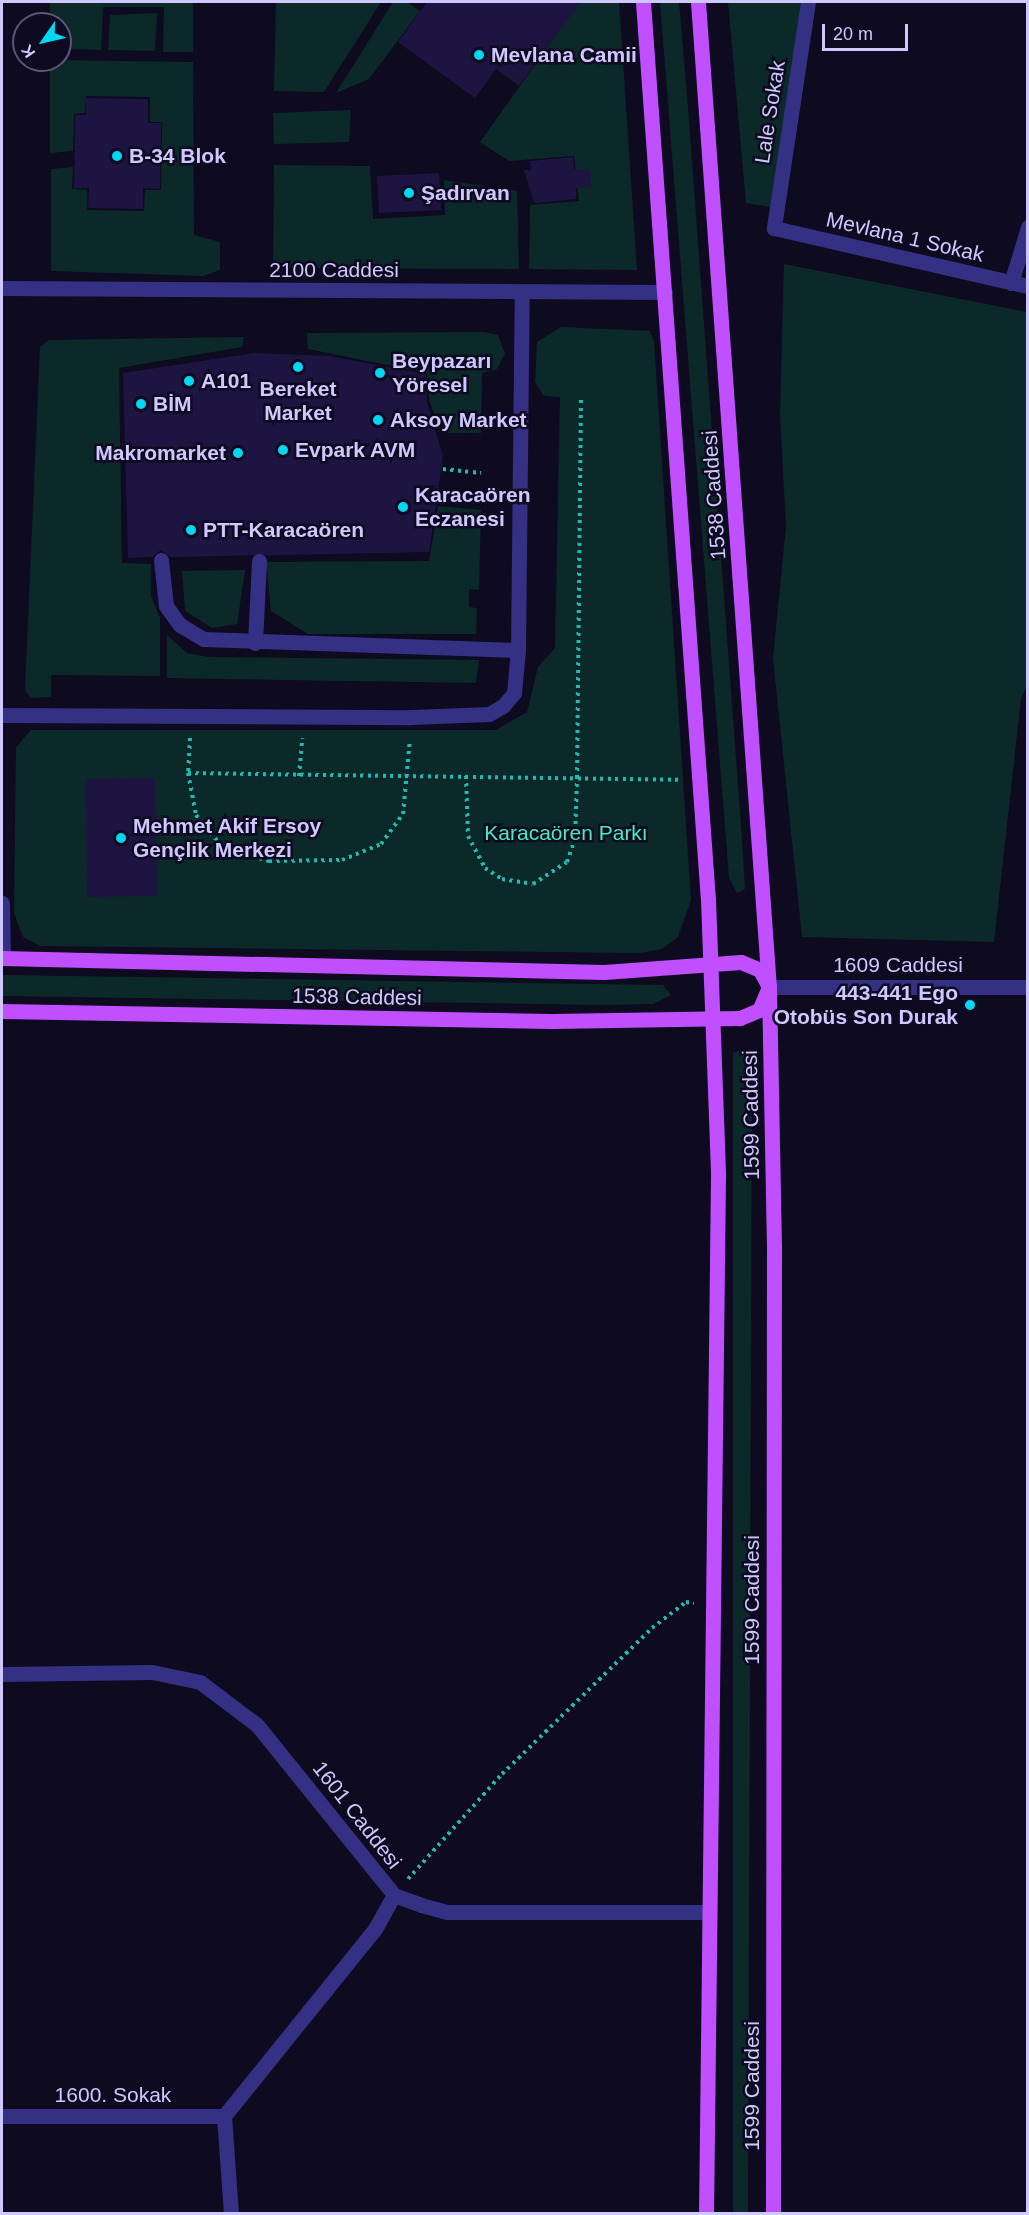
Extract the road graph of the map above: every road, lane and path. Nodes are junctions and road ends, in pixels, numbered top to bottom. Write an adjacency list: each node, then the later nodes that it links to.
1 (643, 2): 10 (main road, 1538 Caddesi)
2 (698, 2): 31 (main road, 1538 Caddesi)
3 (808, 2): 5 (street, Lale Sokak)
4 (1028, 227): 6 (street)
5 (774, 228): 6 (street, Mevlana 1 Sokak)
6 (1011, 283): 7 (street, Mevlana 1 Sokak)
7 (1028, 286)
8 (2, 288): 9 (street, 2100 Caddesi)
9 (522, 292): 10 (street, 2100 Caddesi); 17 (street)
10 (665, 292): 27 (main road, 1538 Caddesi)
11 (581, 396): 26 (path)
12 (443, 469): 13 (path)
13 (481, 473)
14 (161, 560): 16 (street)
15 (259, 561): 16 (street)
16 (255, 642): 17 (street)
17 (518, 650): 20 (street)
18 (2, 715): 19 (street)
19 (190, 716): 20 (street); 22 (path)
20 (411, 717): 23 (path)
21 (302, 738): 24 (path)
22 (188, 773): 23 (path); 24 (path)
23 (411, 775): 24 (path); 25 (path)
24 (299, 776)
25 (466, 776): 26 (path); 26 (path)
26 (577, 778): 27 (path)
27 (700, 780): 30 (main road, 1538 Caddesi)
28 (2, 903): 29 (street)
29 (2, 958): 30 (main road, 1538 Caddesi)
30 (710, 964): 31 (main road, 1538 Caddesi); 34 (main road, 1538 Caddesi)
31 (769, 987): 32 (street, 1609 Caddesi); 34 (main road, 1538 Caddesi); 43 (main road, 1599 Caddesi)
32 (1028, 987)
33 (2, 1011): 34 (main road, 1538 Caddesi)
34 (711, 1018): 35 (main road, 1599 Caddesi)
35 (715, 1599): 37 (path); 38 (main road, 1599 Caddesi)
36 (2, 1674): 37 (street, 1601 Caddesi)
37 (394, 1895): 38 (street, 1601 Caddesi); 40 (street)
38 (709, 1912): 42 (main road, 1599 Caddesi)
39 (2, 2116): 40 (street, 1600. Sokak)
40 (224, 2116): 41 (street)
41 (231, 2214)
42 (706, 2214)
43 (773, 2214)

